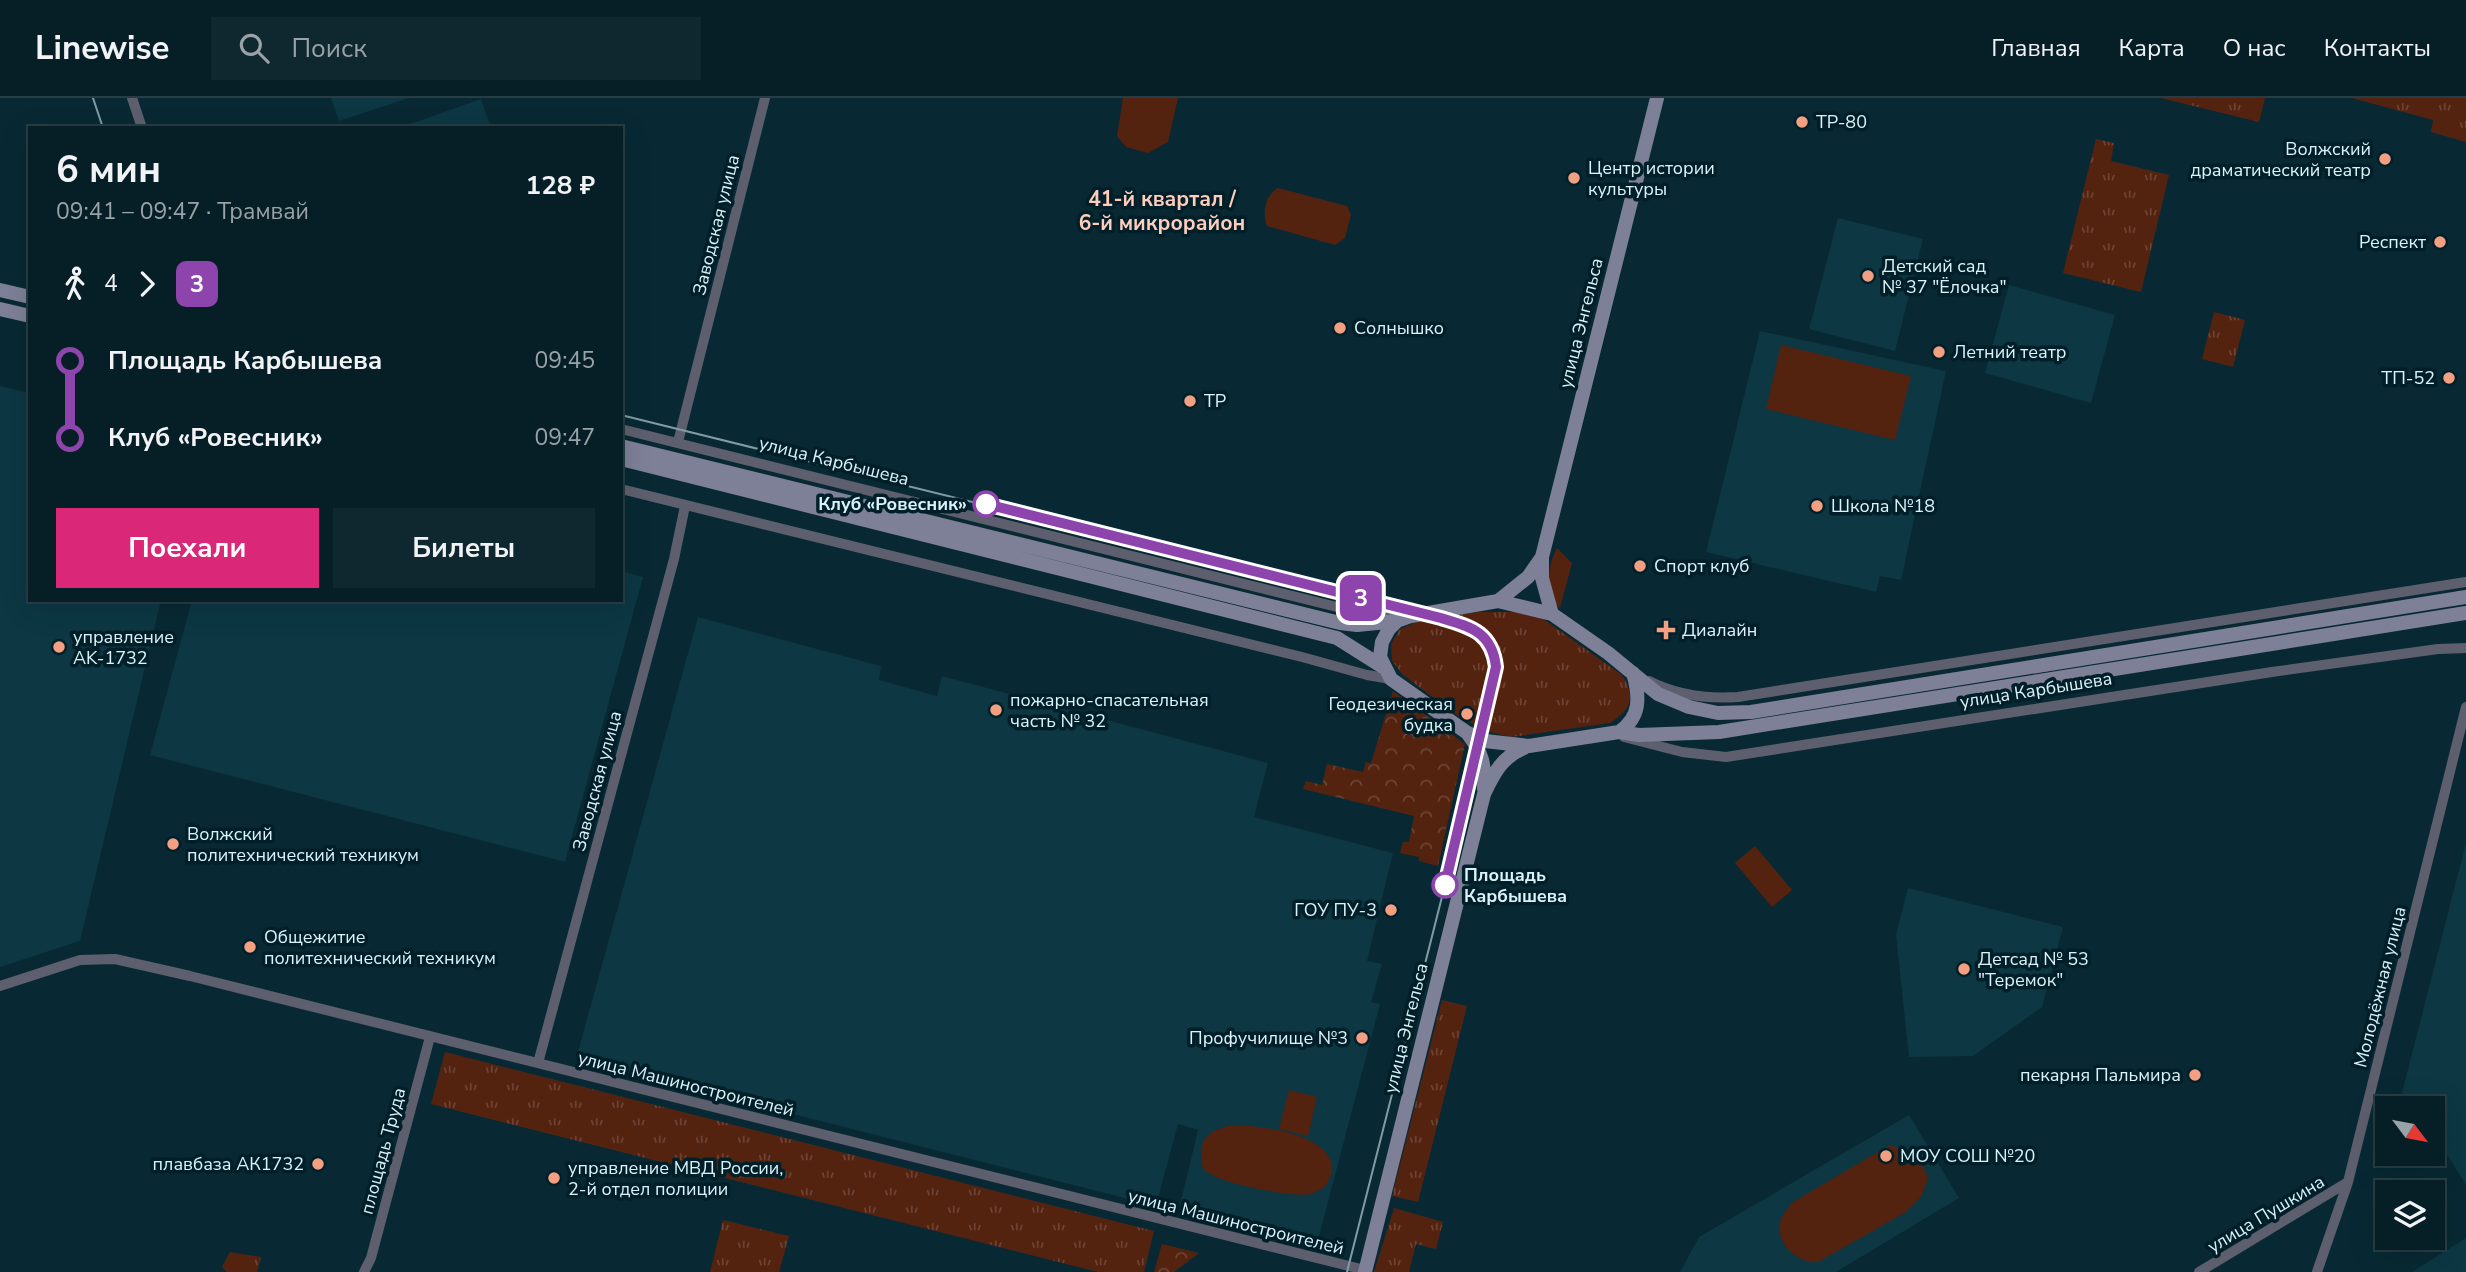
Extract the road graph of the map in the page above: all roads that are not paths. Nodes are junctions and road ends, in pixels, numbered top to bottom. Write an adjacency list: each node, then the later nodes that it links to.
1 (132, 98): 4 (street)
2 (765, 98): 10 (street, Заводская улица)
3 (1657, 98): 15 (street, улица Энгельса)
4 (141, 126)
5 (0, 290): 6 (street)
6 (28, 297)
7 (0, 309): 8 (street)
8 (28, 316)
9 (623, 429): 10 (street, улица Карбышева)
10 (678, 442): 21 (street, улица Карбышева)
11 (623, 446): 21 (street, улица Карбышева)
12 (623, 460): 23 (street, улица Карбышева)
13 (623, 490): 14 (street, улица Карбышева)
14 (685, 506): 23 (street, улица Карбышева); 32 (street, Заводская улица)
15 (1542, 557): 18 (street, улица Энгельса); 20 (street, улица Энгельса)
16 (2466, 582): 24 (street, улица Карбышева)
17 (2466, 597): 24 (street, улица Карбышева)
18 (1498, 601): 20 (street, улица Карбышева); 21 (street, улица Карбышева)
19 (2466, 613): 27 (street, улица Карбышева)
20 (1552, 614): 24 (street, улица Карбышева)
21 (1401, 619): 23 (street)
22 (2466, 648): 27 (street, улица Карбышева)
23 (1387, 673): 26 (street, улица Карбышева)
24 (1633, 673): 27 (street)
25 (2466, 707): 33 (street, Молодёжная улица)
26 (1466, 732): 28 (street, улица Карбышева); 29 (street, улица Энгельса)
27 (1617, 732): 28 (street, улица Карбышева)
28 (1529, 747): 29 (street, улица Энгельса)
29 (1484, 794): 34 (street, улица Энгельса)
30 (0, 986): 31 (street, улица Машиностроителей)
31 (430, 1037): 32 (street, улица Машиностроителей); 35 (street, площадь Труда)
32 (538, 1063): 34 (street, улица Машиностроителей)
33 (2348, 1182): 36 (street, улица Пушкина); 37 (street, Молодёжная улица)
34 (1365, 1271)
35 (364, 1272)
36 (2199, 1272)
37 (2317, 1272)

